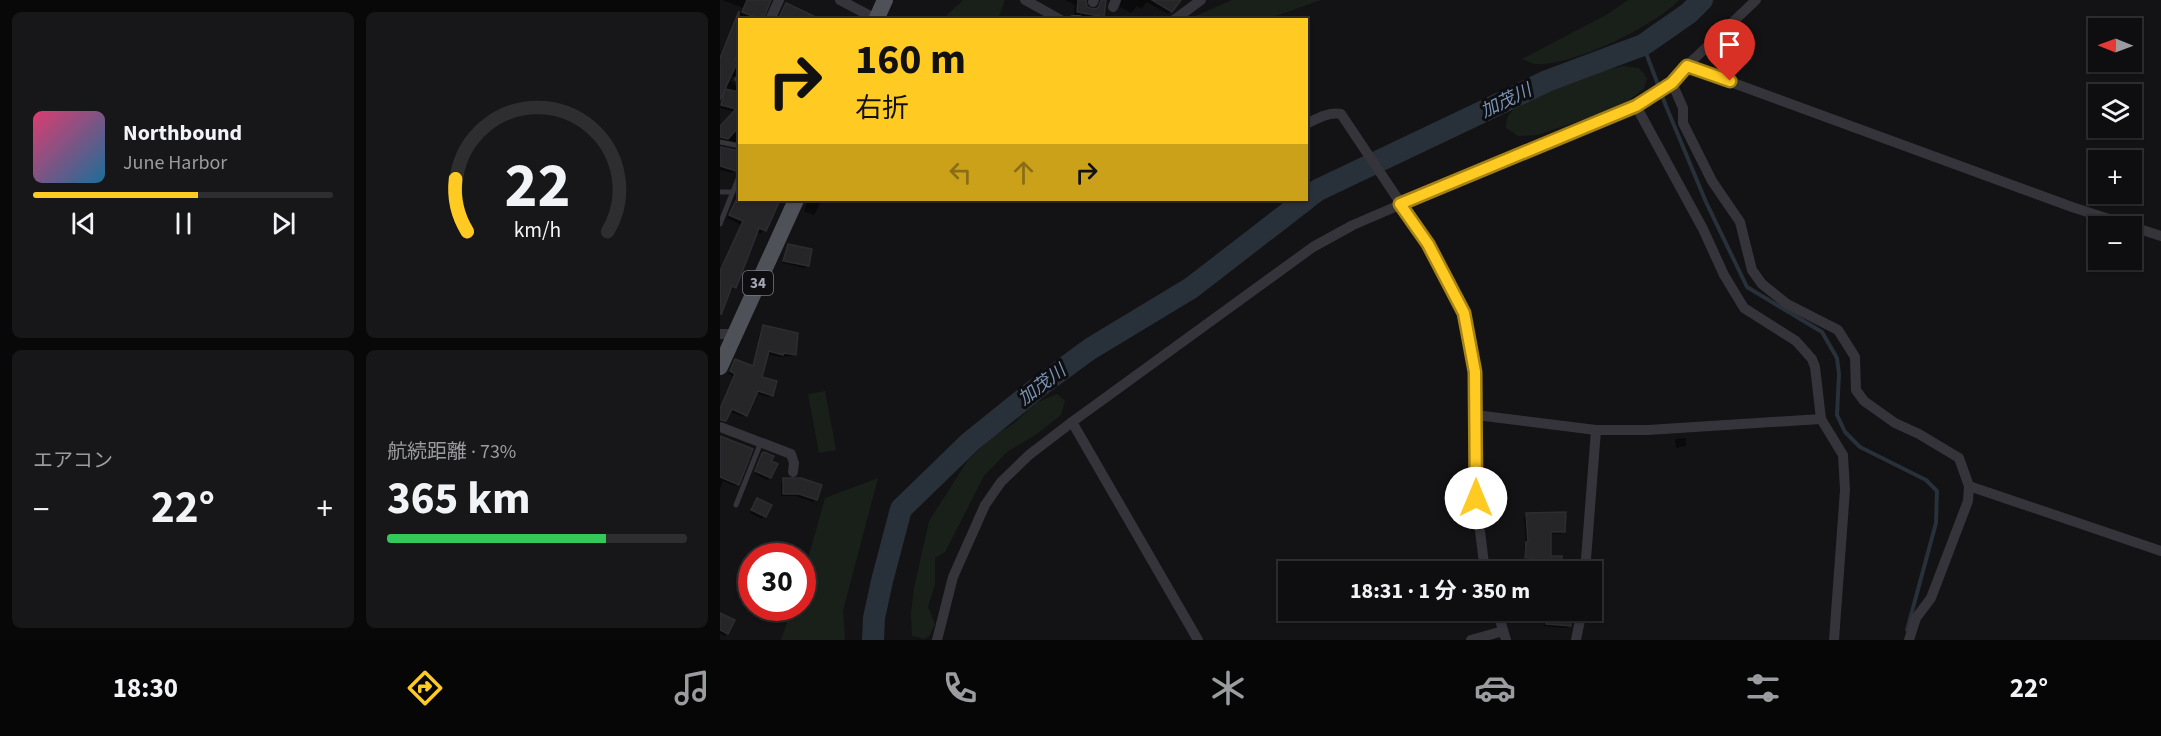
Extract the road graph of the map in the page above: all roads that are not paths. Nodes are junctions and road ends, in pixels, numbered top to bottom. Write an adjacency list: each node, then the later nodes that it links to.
1 (779, 0): 7 (street)
2 (840, 0): 8 (street)
3 (885, 0): 9 (main road)
4 (1025, 0): 10 (street)
5 (1202, 0): 11 (street)
6 (1756, 0): 12 (street)
7 (771, 18)
8 (874, 18)
9 (876, 18)
10 (1057, 18)
11 (1177, 18)
12 (1687, 66): 13 (street); 24 (street)
13 (1669, 86): 14 (street); 34 (street)
14 (1636, 106): 22 (street); 28 (street)
15 (1308, 123): 22 (street)
16 (720, 142): 17 (lane)
17 (738, 146)
18 (738, 178): 20 (lane)
19 (720, 192): 20 (lane)
20 (732, 192): 23 (lane)
21 (795, 201): 25 (main road, 34)
22 (1400, 204): 27 (street); 29 (street)
23 (720, 224)
24 (2161, 236)
25 (727, 334): 26 (main road, 34)
26 (720, 367)
27 (1476, 415): 31 (street); 37 (street)
28 (1821, 418): 31 (street); 45 (street)
29 (1072, 422): 41 (street); 42 (street)
30 (720, 427): 32 (street)
31 (1596, 430): 38 (street)
32 (761, 442): 33 (street); 35 (lane)
33 (793, 472)
34 (1969, 486): 36 (street); 46 (street)
35 (736, 505)
36 (2161, 551)
37 (1484, 561)
38 (1586, 561)
39 (1580, 621): 44 (street)
40 (1505, 635): 43 (street)
41 (937, 640)
42 (1198, 640)
43 (1472, 640)
44 (1576, 640)
45 (1834, 640)
46 (1910, 640)

